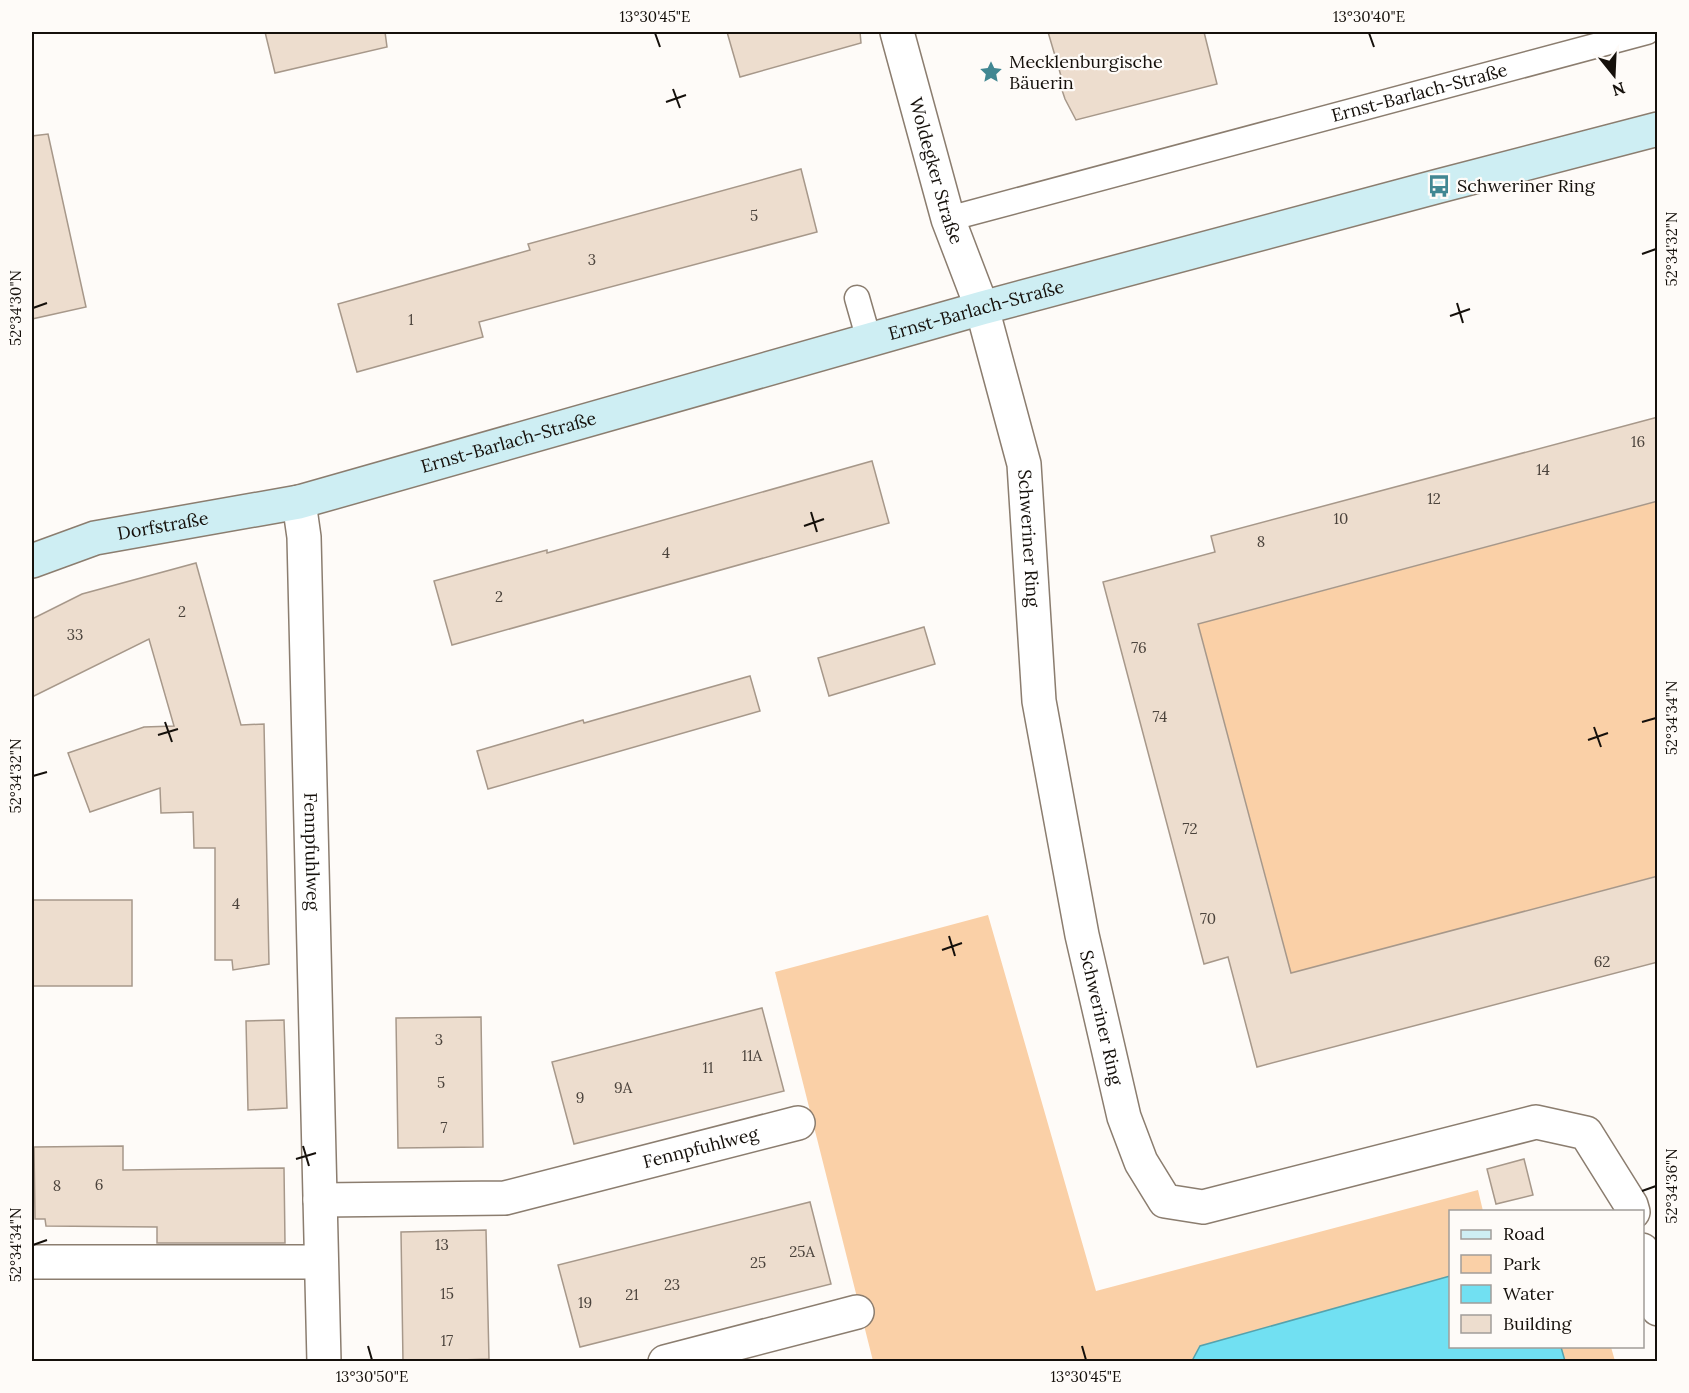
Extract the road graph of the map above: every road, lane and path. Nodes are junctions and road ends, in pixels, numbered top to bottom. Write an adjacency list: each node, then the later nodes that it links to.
1 (897, 32): 4 (street, Woldegker Straße)
2 (1647, 32): 4 (lane, Ernst-Barlach-Straße)
3 (1658, 129): 6 (main road, Ernst-Barlach-Straße)
4 (948, 219): 6 (street, Woldegker Straße)
5 (857, 298): 7 (lane)
6 (982, 308): 7 (main road, Ernst-Barlach-Straße); 12 (street, Schweriner Ring)
7 (869, 340): 8 (main road, Ernst-Barlach-Straße)
8 (299, 502): 9 (main road, Dorfstraße); 11 (street, Fennpfuhlweg)
9 (32, 561)
10 (798, 1123): 11 (street, Fennpfuhlweg)
11 (320, 1200): 15 (street, Fennpfuhlweg)
12 (1632, 1210)
13 (1644, 1257): 16 (street)
14 (32, 1262): 15 (street)
15 (321, 1262): 18 (street, Fennpfuhlweg)
16 (1658, 1308)
17 (857, 1312): 19 (street)
18 (324, 1362)
19 (665, 1362)

